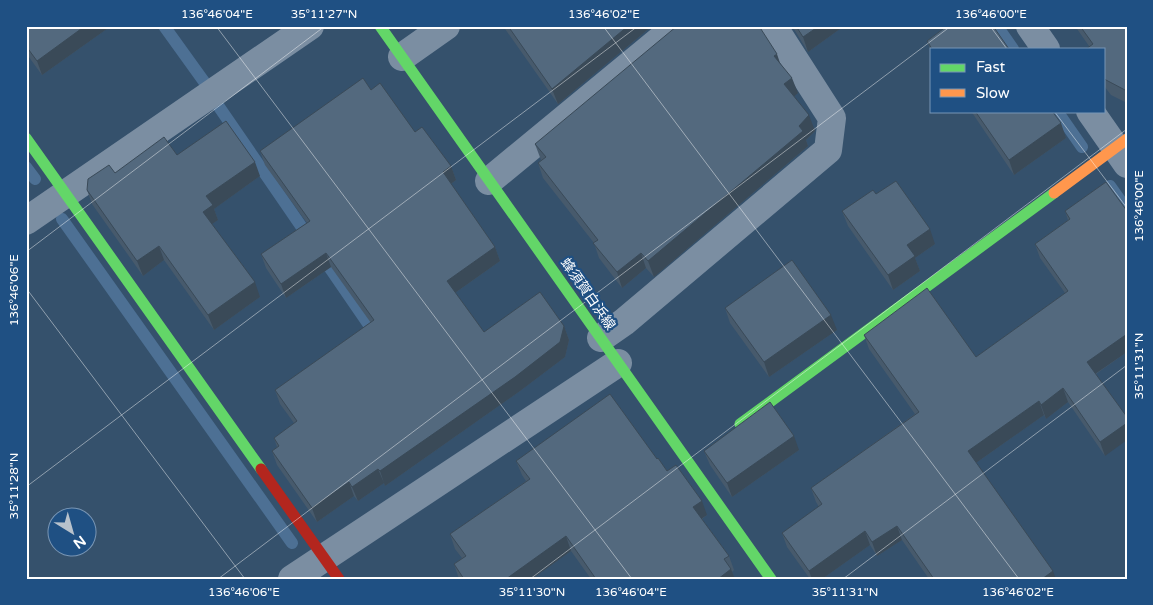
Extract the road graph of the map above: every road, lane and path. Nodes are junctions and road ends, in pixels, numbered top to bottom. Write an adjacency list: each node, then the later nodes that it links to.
1 (310, 26): 13 (street)
2 (380, 26): 8 (street, 蜂須賀白浜線)
3 (446, 26): 8 (street)
4 (677, 26): 12 (street)
5 (773, 26): 15 (street)
6 (1030, 26): 7 (street)
7 (1045, 48)
8 (402, 57): 12 (street, 蜂須賀白浜線)
9 (1091, 112): 11 (street)
10 (26, 138): 13 (street)
11 (1123, 150): 17 (street)
12 (489, 181): 15 (street, 蜂須賀白浜線)
13 (66, 194): 14 (street); 18 (street)
14 (26, 221)
15 (601, 338): 16 (street, 蜂須賀白浜線)
16 (618, 363): 18 (street); 20 (street, 蜂須賀白浜線)
17 (728, 433)
18 (332, 569): 19 (street)
19 (292, 579)
20 (771, 579)

